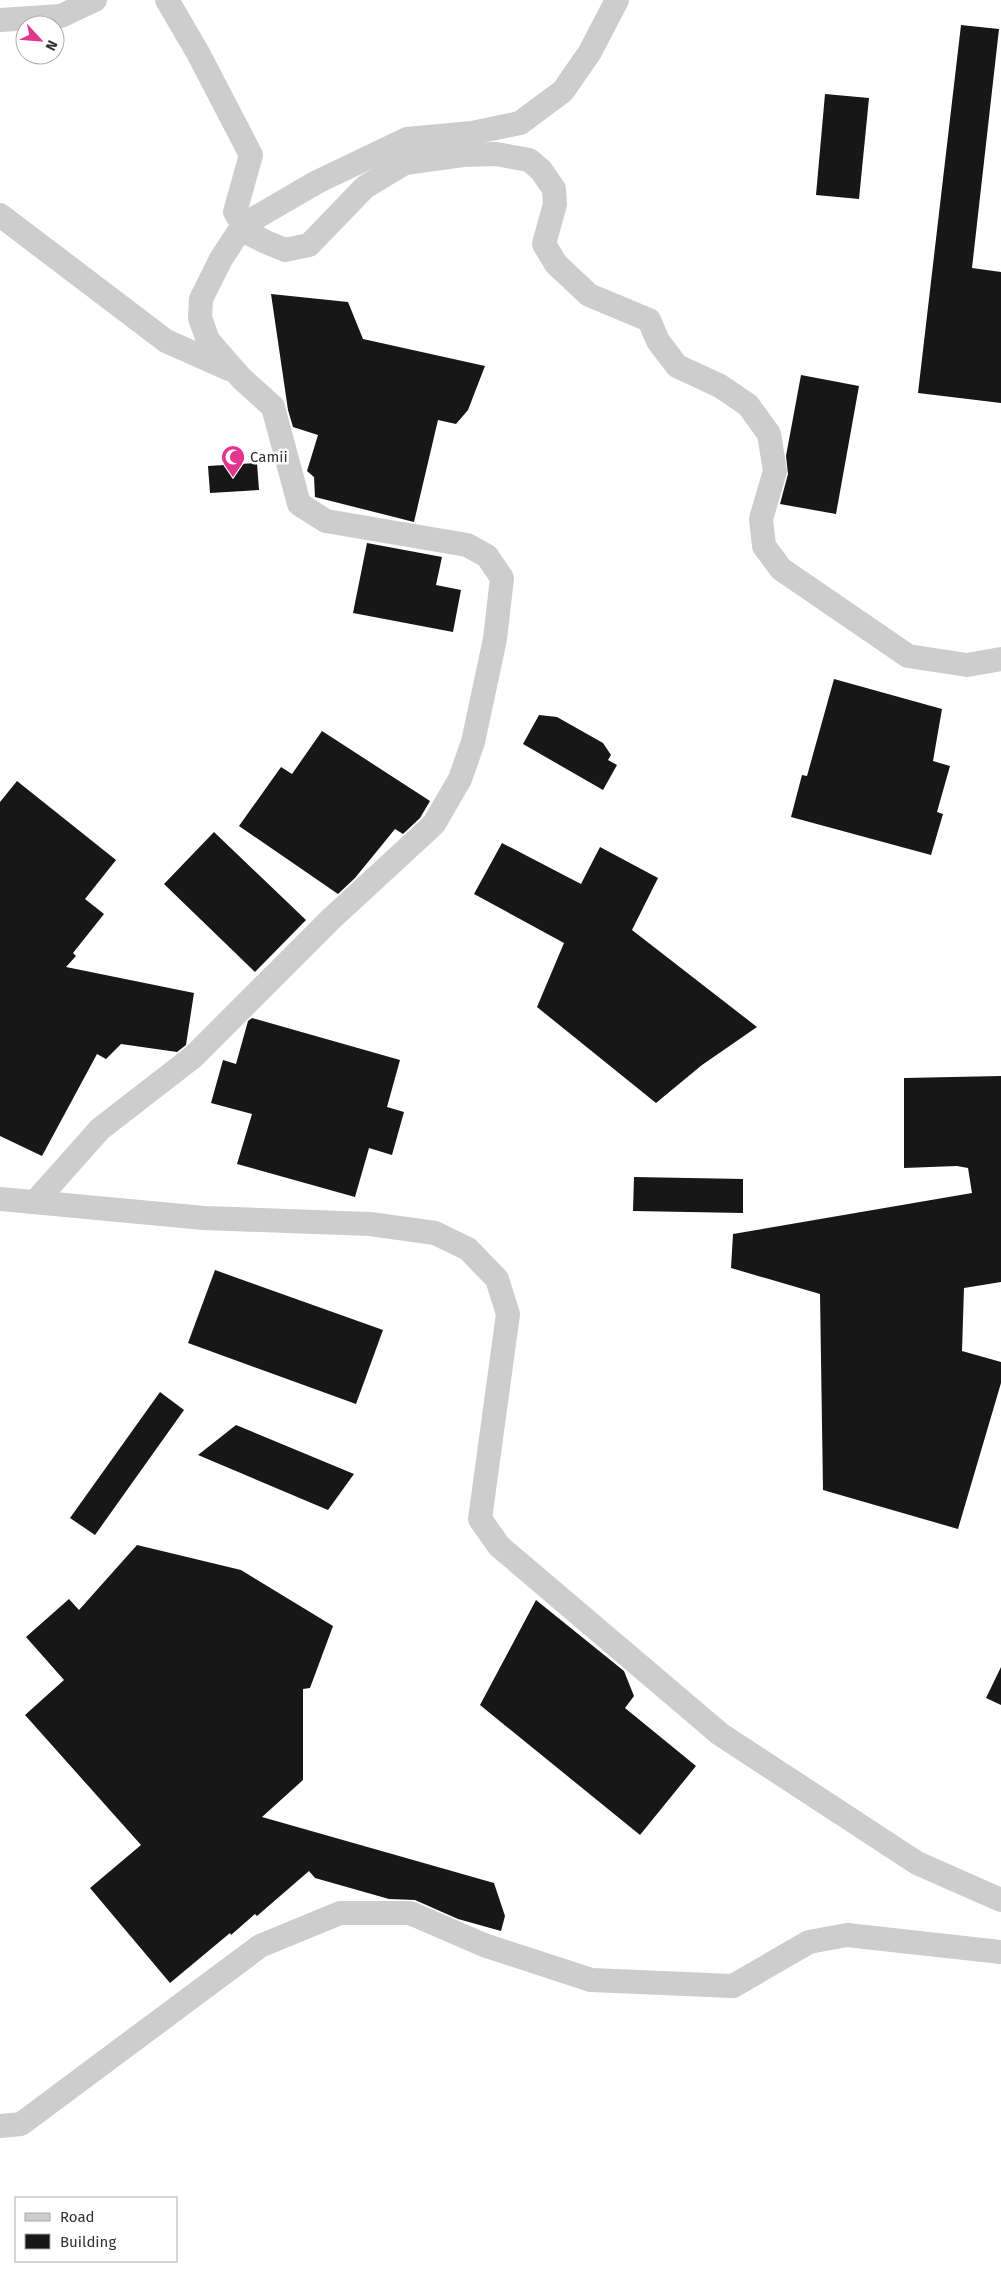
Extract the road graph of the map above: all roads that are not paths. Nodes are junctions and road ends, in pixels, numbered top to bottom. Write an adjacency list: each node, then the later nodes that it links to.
1 (95, 0): 4 (street)
2 (166, 0): 6 (street)
3 (617, 0): 6 (street)
4 (0, 20)
5 (0, 215): 7 (street)
6 (243, 225): 7 (street); 8 (street)
7 (236, 372): 10 (street)
8 (1001, 659)
9 (0, 1199): 10 (street)
10 (36, 1201): 11 (street)
11 (1001, 1900)
12 (1001, 1952): 13 (street)
13 (0, 2126)

